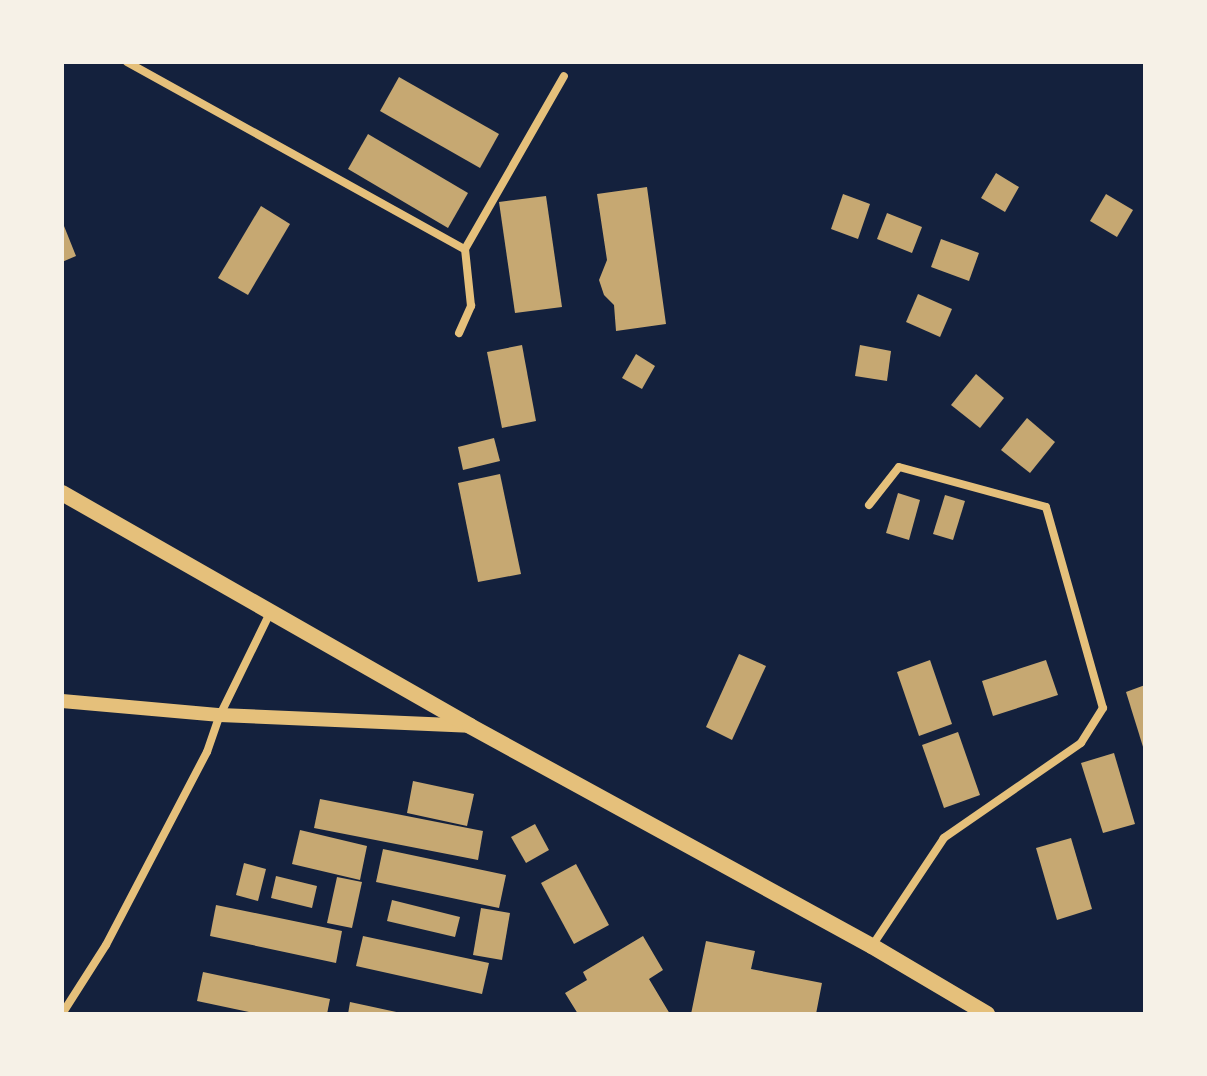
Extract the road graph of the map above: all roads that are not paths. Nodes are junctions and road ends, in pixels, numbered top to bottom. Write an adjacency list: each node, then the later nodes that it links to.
1 (127, 62): 3 (street)
2 (564, 76): 3 (street)
3 (465, 249): 4 (street)
4 (459, 333)
5 (62, 493): 7 (main road)
6 (869, 505): 11 (street)
7 (271, 611): 9 (street); 10 (main road)
8 (62, 701): 9 (street)
9 (220, 715): 10 (street); 12 (street)
10 (470, 726): 11 (main road)
11 (872, 946): 13 (main road)
12 (62, 1014)
13 (987, 1014)

